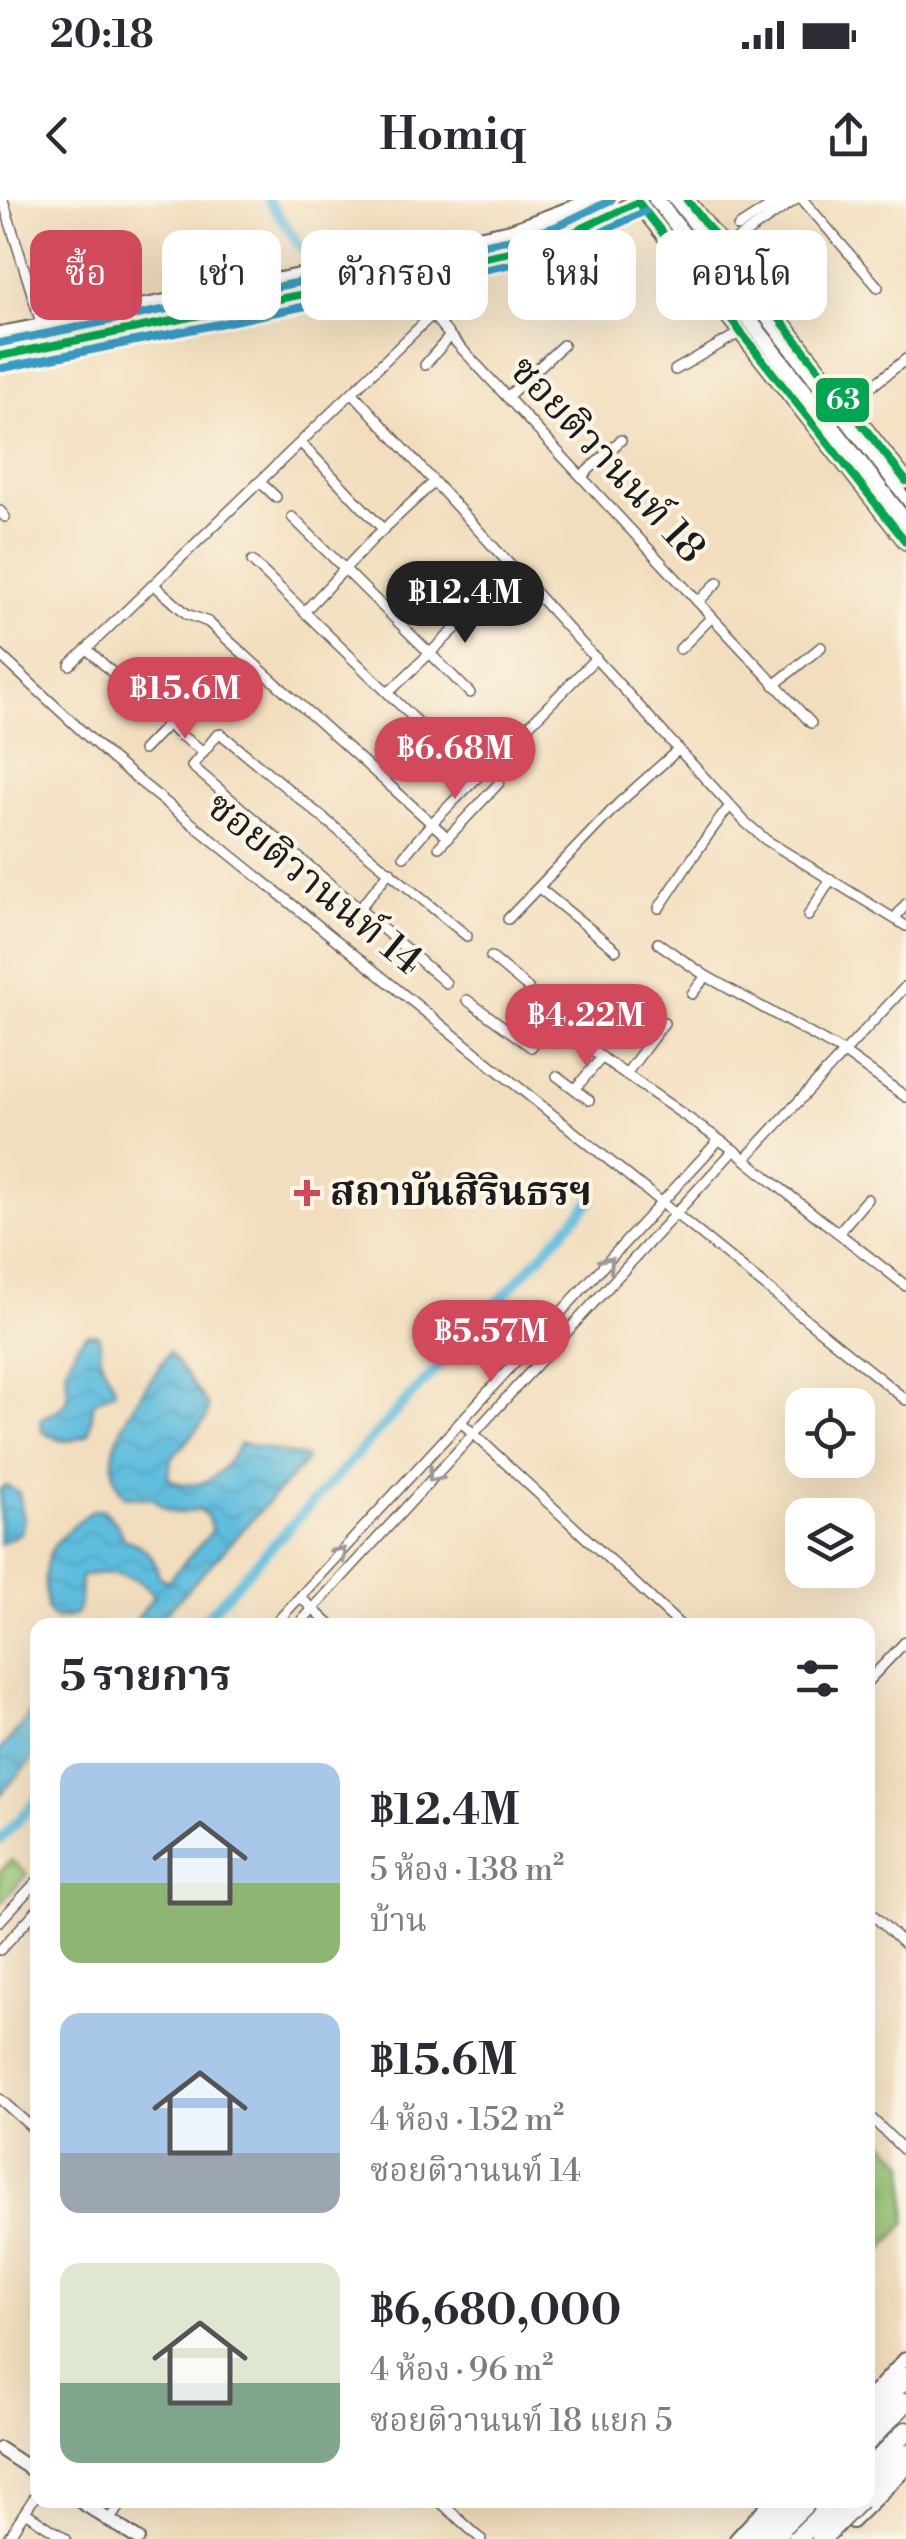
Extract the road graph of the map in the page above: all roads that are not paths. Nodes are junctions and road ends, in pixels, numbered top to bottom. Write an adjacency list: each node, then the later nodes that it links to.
1 (2, 200): 21 (street)
2 (594, 200): 21 (main road)
3 (638, 200): 10 (main road); 14 (main road)
4 (661, 200): 11 (main road); 42 (main road, bridge)
5 (672, 200): 40 (main road)
6 (687, 200): 12 (main road)
7 (780, 200): 9 (street)
8 (799, 200): 13 (street); 15 (street)
9 (738, 227)
10 (661, 230)
11 (684, 230)
12 (710, 230)
13 (752, 230)
14 (488, 255)
15 (878, 286)
16 (301, 295): 26 (main road)
17 (426, 320): 30 (street)
18 (437, 320): 24 (street, ซอยติวานนท์ 18)
19 (732, 320): 22 (main road)
20 (781, 320): 32 (main road)
21 (42, 326): 23 (main road)
22 (742, 332): 29 (street); 44 (main road)
23 (0, 334)
24 (450, 336): 28 (street); 31 (street, ซอยติวานนท์ 18)
25 (563, 346): 31 (street)
26 (0, 356)
27 (906, 359): 32 (street)
28 (425, 365)
29 (675, 370)
30 (353, 393): 34 (street); 38 (street)
31 (508, 397): 35 (street, ซอยติวานนท์ 18)
32 (848, 406): 36 (main road)
33 (622, 440): 35 (street)
34 (301, 443): 37 (street); 43 (street)
35 (582, 475): 50 (street, ซอยติวานนท์ 18)
36 (906, 481)
37 (260, 482): 39 (street); 49 (street)
38 (434, 482): 43 (street); 47 (street)
39 (276, 497)
40 (906, 502)
41 (292, 518): 46 (street)
42 (906, 522)
43 (383, 529): 46 (street)
44 (906, 542)
45 (252, 561): 51 (street)
46 (344, 569): 51 (street); 56 (street)
47 (515, 572): 56 (street); 58 (street)
48 (718, 582): 50 (street)
49 (154, 584): 54 (street); 71 (street)
50 (698, 602): 52 (street, ซอยติวานนท์ 18)
51 (304, 612): 61 (street)
52 (712, 617): 55 (street); 60 (street, ซอยติวานนท์ 18)
53 (821, 647): 60 (street)
54 (87, 649): 59 (street); 64 (street)
55 (680, 649)
56 (430, 654): 61 (street); 62 (street)
57 (0, 655): 110 (street, ซอยติวานนท์ 14)
58 (596, 658): 66 (street); 71 (street)
59 (70, 665)
60 (774, 685): 63 (street, ซอยติวานนท์ 18)
61 (388, 693): 65 (street)
62 (470, 694)
63 (811, 723)
64 (168, 724): 67 (street); 68 (street)
65 (430, 734)
66 (679, 749): 70 (street); 77 (street)
67 (143, 750)
68 (204, 750): 75 (street); 80 (street)
69 (500, 783): 72 (street)
70 (730, 806): 76 (street); 79 (street)
71 (432, 822): 72 (street); 74 (street)
72 (448, 838): 73 (street)
73 (440, 848)
74 (404, 856)
75 (390, 870): 80 (street); 85 (street)
76 (831, 879): 81 (street); 83 (street)
77 (538, 888): 82 (street); 87 (street)
78 (906, 904): 83 (street)
79 (659, 908)
80 (360, 909): 90 (street)
81 (808, 916)
82 (508, 918)
83 (895, 918): 84 (street)
84 (906, 926)
85 (467, 936)
86 (658, 944): 89 (street)
87 (616, 950)
88 (492, 957): 96 (street)
89 (706, 976): 93 (street); 99 (street)
90 (446, 983)
91 (906, 986): 99 (street)
92 (567, 992): 98 (street)
93 (692, 994)
94 (633, 998): 100 (street)
95 (467, 1000): 96 (street)
96 (552, 1023): 98 (street)
97 (664, 1023): 101 (street)
98 (572, 1038): 100 (street)
99 (844, 1052): 104 (street); 108 (street)
100 (598, 1054): 101 (street); 103 (street)
101 (626, 1074): 106 (street)
102 (557, 1076): 103 (street)
103 (575, 1089): 105 (street)
104 (906, 1096)
105 (590, 1100)
106 (719, 1140): 107 (street); 110 (street)
107 (734, 1150): 108 (street); 111 (street)
108 (744, 1160): 112 (street)
109 (867, 1199): 112 (street)
110 (662, 1204): 111 (street, ซอยติวานนท์ 14); 115 (street, one-way to 110)
111 (674, 1214): 114 (street, ซอยติวานนท์ 14); 116 (street)
112 (839, 1232): 113 (street)
113 (906, 1286)
114 (906, 1400)
115 (461, 1422): 116 (street); 117 (street, one-way to 115)
116 (472, 1434): 118 (street, one-way to 118); 122 (street)
117 (300, 1597): 118 (street); 119 (street)
118 (313, 1609): 120 (street); 121 (street)
119 (280, 1618)
120 (305, 1618)
121 (323, 1618)
122 (672, 1618)
123 (906, 1641): 124 (street)
124 (875, 1674)
125 (30, 1889): 128 (street)
126 (875, 1917): 129 (street)
127 (30, 1918): 130 (street)
128 (0, 1921)
129 (906, 1946)
130 (0, 1950)
131 (0, 2098): 133 (street)
132 (875, 2122): 134 (street)
133 (30, 2126)
134 (906, 2152)
135 (906, 2358): 137 (street)
136 (906, 2377): 139 (highway)
137 (875, 2391)
138 (906, 2402): 141 (highway)
139 (875, 2410)
140 (906, 2431): 144 (highway)
141 (875, 2434)
142 (0, 2449): 145 (street)
143 (906, 2454): 147 (highway)
144 (875, 2463)
145 (30, 2469)
146 (906, 2469): 148 (street)
147 (875, 2485)
148 (875, 2499)
149 (30, 2504): 160 (street)
150 (90, 2508): 161 (street)
151 (119, 2508): 161 (street)
152 (447, 2508): 165 (street)
153 (765, 2508): 166 (street)
154 (779, 2508): 167 (highway)
155 (802, 2508): 168 (highway)
156 (826, 2508): 169 (highway, bridge)
157 (841, 2508): 159 (street)
158 (852, 2508): 170 (highway, bridge)
159 (866, 2508)
160 (25, 2512): 162 (street); 163 (street)
161 (108, 2520): 164 (street)
162 (8, 2539)
163 (66, 2539)
164 (138, 2539)
165 (481, 2539)
166 (736, 2539)
167 (752, 2539)
168 (772, 2539)
169 (797, 2539)
170 (821, 2539)

